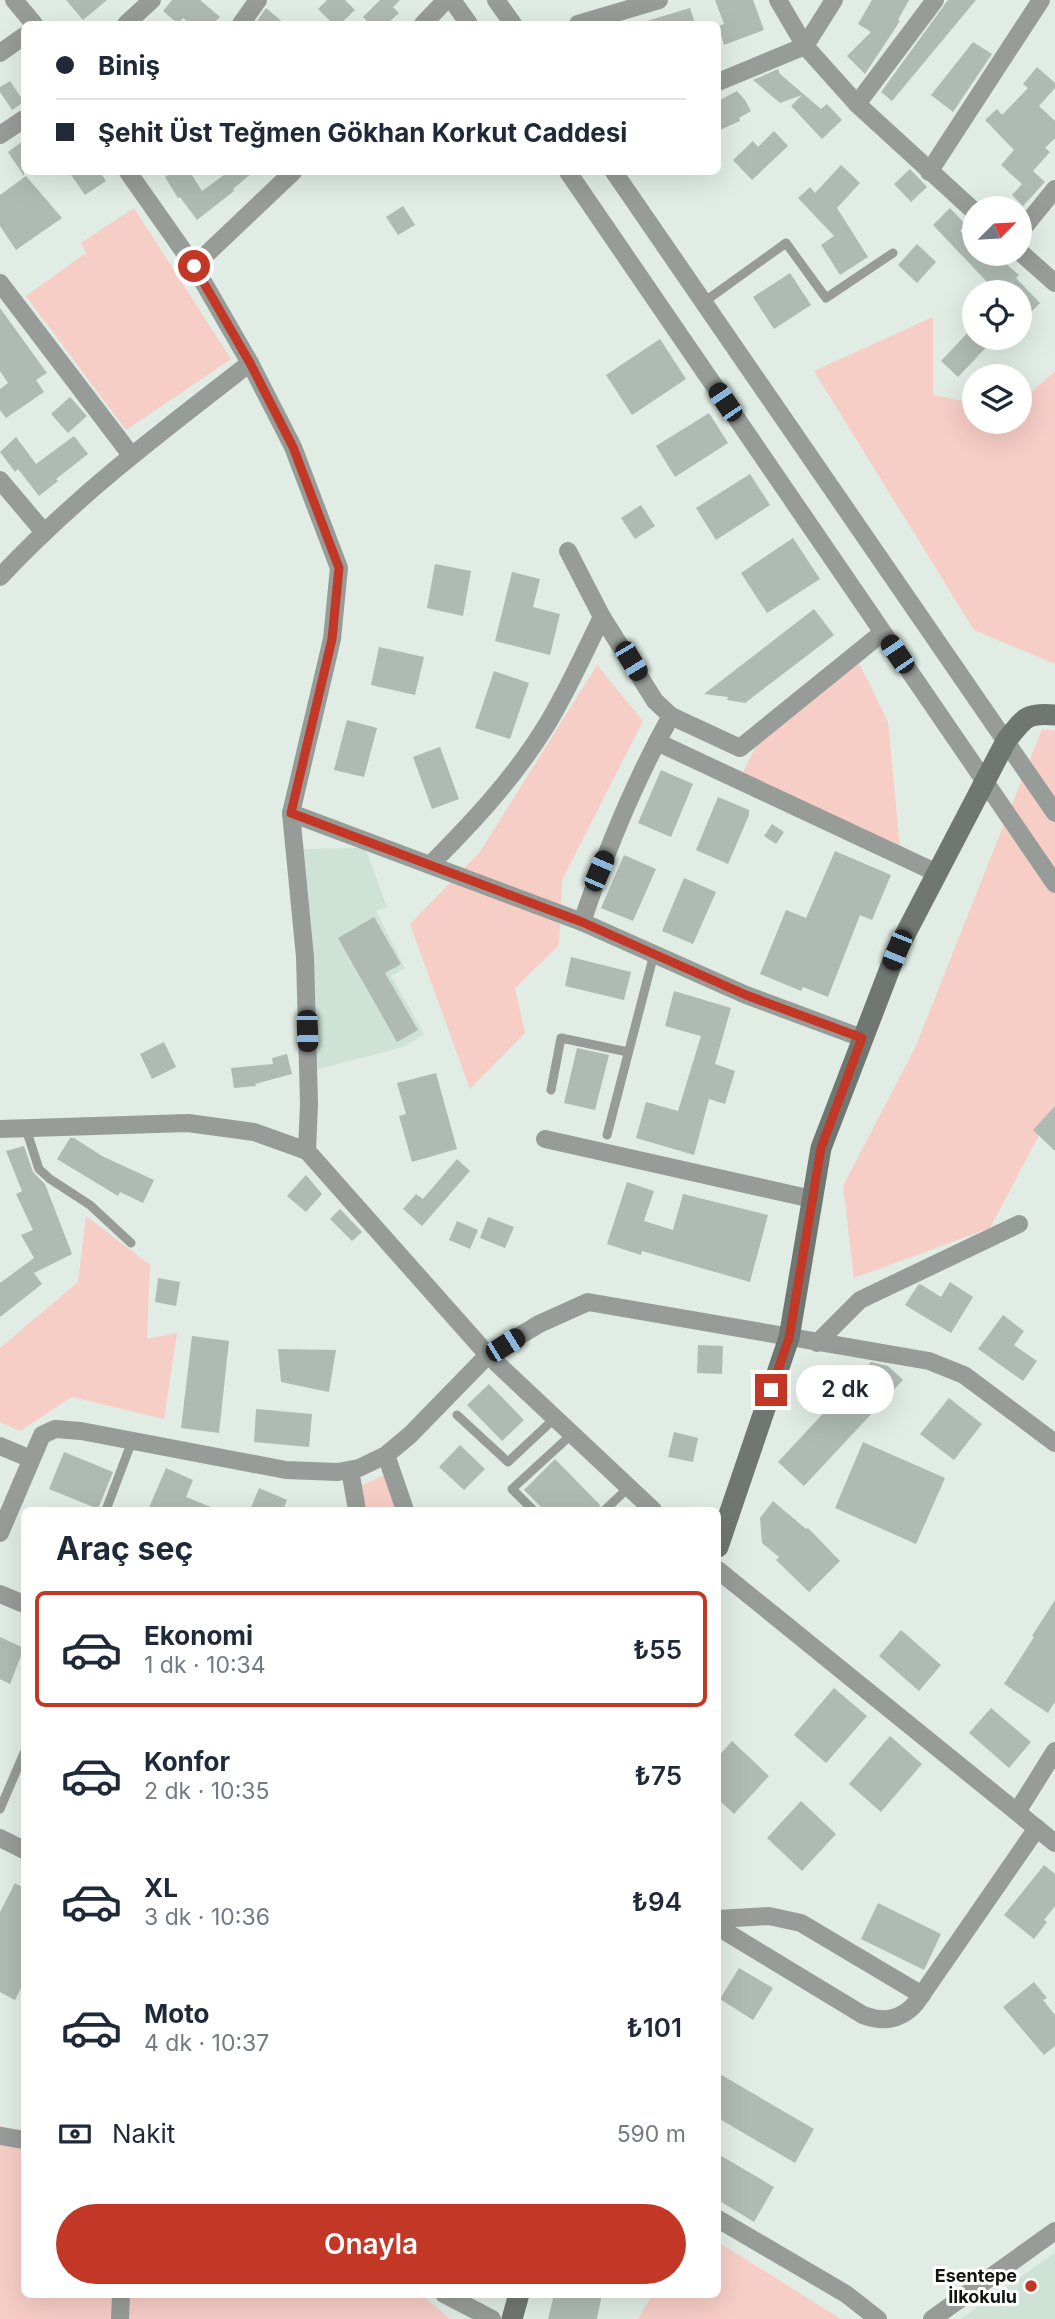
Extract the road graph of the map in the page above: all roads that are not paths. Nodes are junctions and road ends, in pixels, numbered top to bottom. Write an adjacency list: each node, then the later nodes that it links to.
1 (14, 0): 12 (street)
2 (152, 0): 13 (street)
3 (258, 0): 14 (street)
4 (446, 0): 15 (street)
5 (452, 0): 16 (street)
6 (496, 0): 17 (street)
7 (659, 0): 18 (street)
8 (778, 0): 20 (street)
9 (834, 0): 20 (street)
10 (936, 0): 23 (street)
11 (1041, 0): 26 (street)
12 (32, 21)
13 (129, 21)
14 (243, 21)
15 (427, 21)
16 (466, 21)
17 (511, 21)
18 (588, 21)
19 (21, 38): 21 (street)
20 (805, 46): 22 (street); 23 (street)
21 (0, 53)
22 (721, 81)
23 (857, 104): 26 (street)
24 (21, 121): 25 (street)
25 (0, 135)
26 (929, 172): 32 (street)
27 (130, 175): 36 (street)
28 (290, 175): 36 (street)
29 (570, 175): 47 (street)
30 (616, 175): 39 (street)
31 (1055, 190): 33 (street)
32 (962, 201)
33 (1032, 218)
34 (893, 253): 39 (lane)
35 (1032, 262): 37 (street)
36 (194, 266): 40 (street)
37 (1055, 282)
38 (0, 283): 41 (street)
39 (704, 302): 50 (street)
40 (250, 363): 41 (street); 53 (street)
41 (131, 455): 43 (street)
42 (0, 480): 43 (street)
43 (43, 531): 45 (street)
44 (568, 551): 46 (street)
45 (0, 577)
46 (602, 617): 49 (street); 55 (street)
47 (882, 633): 49 (street); 52 (street)
48 (1055, 715): 50 (street)
49 (671, 716): 51 (street)
50 (1006, 741): 52 (street); 54 (street)
51 (657, 742): 56 (street); 58 (street)
52 (984, 783): 56 (street); 57 (street)
53 (291, 813): 55 (street); 67 (street)
54 (1055, 813)
55 (430, 865): 58 (street)
56 (937, 873): 60 (street)
57 (1055, 884)
58 (582, 922): 59 (street)
59 (654, 954): 60 (street); 61 (lane)
60 (862, 1038): 68 (street)
61 (628, 1052): 62 (lane); 65 (lane)
62 (551, 1090)
63 (0, 1129): 64 (street)
64 (26, 1129): 67 (street); 70 (lane)
65 (607, 1135)
66 (545, 1139): 68 (street)
67 (307, 1151): 73 (street)
68 (812, 1199): 71 (street)
69 (1018, 1224): 72 (street)
70 (131, 1243)
71 (789, 1338): 72 (street); 73 (street); 91 (street)
72 (817, 1343): 78 (street)
73 (488, 1356): 75 (street); 80 (street)
74 (457, 1415): 75 (lane)
75 (555, 1418): 76 (street)
76 (572, 1434): 83 (street); 87 (lane)
77 (132, 1441): 81 (street); 82 (street); 84 (lane)
78 (1055, 1443)
79 (0, 1446): 81 (street)
80 (386, 1455): 82 (street); 86 (street)
81 (31, 1460): 90 (street)
82 (350, 1470): 85 (street)
83 (629, 1487): 88 (lane); 89 (street)
84 (107, 1507)
85 (356, 1507)
86 (404, 1507)
87 (530, 1507)
88 (608, 1507)
89 (650, 1507)
90 (0, 1533)
91 (721, 1538)
92 (721, 1572): 98 (street)
93 (0, 1594): 94 (street)
94 (21, 1603)
95 (1055, 1751): 98 (street)
96 (21, 1760): 97 (lane)
97 (0, 1809)
98 (1017, 1812): 99 (street)
99 (1037, 1828): 101 (street); 105 (street)
100 (0, 1838): 102 (street)
101 (1055, 1843)
102 (21, 1848)
103 (721, 1919): 105 (street)
104 (721, 1929): 105 (street)
105 (922, 1995)
106 (0, 2136): 107 (street)
107 (21, 2140)
108 (721, 2222): 116 (street)
109 (1055, 2231): 117 (street)
110 (121, 2298): 113 (street)
111 (452, 2298): 114 (street)
112 (518, 2298): 115 (street)
113 (120, 2319)
114 (492, 2319)
115 (512, 2319)
116 (878, 2319)
117 (932, 2319)

